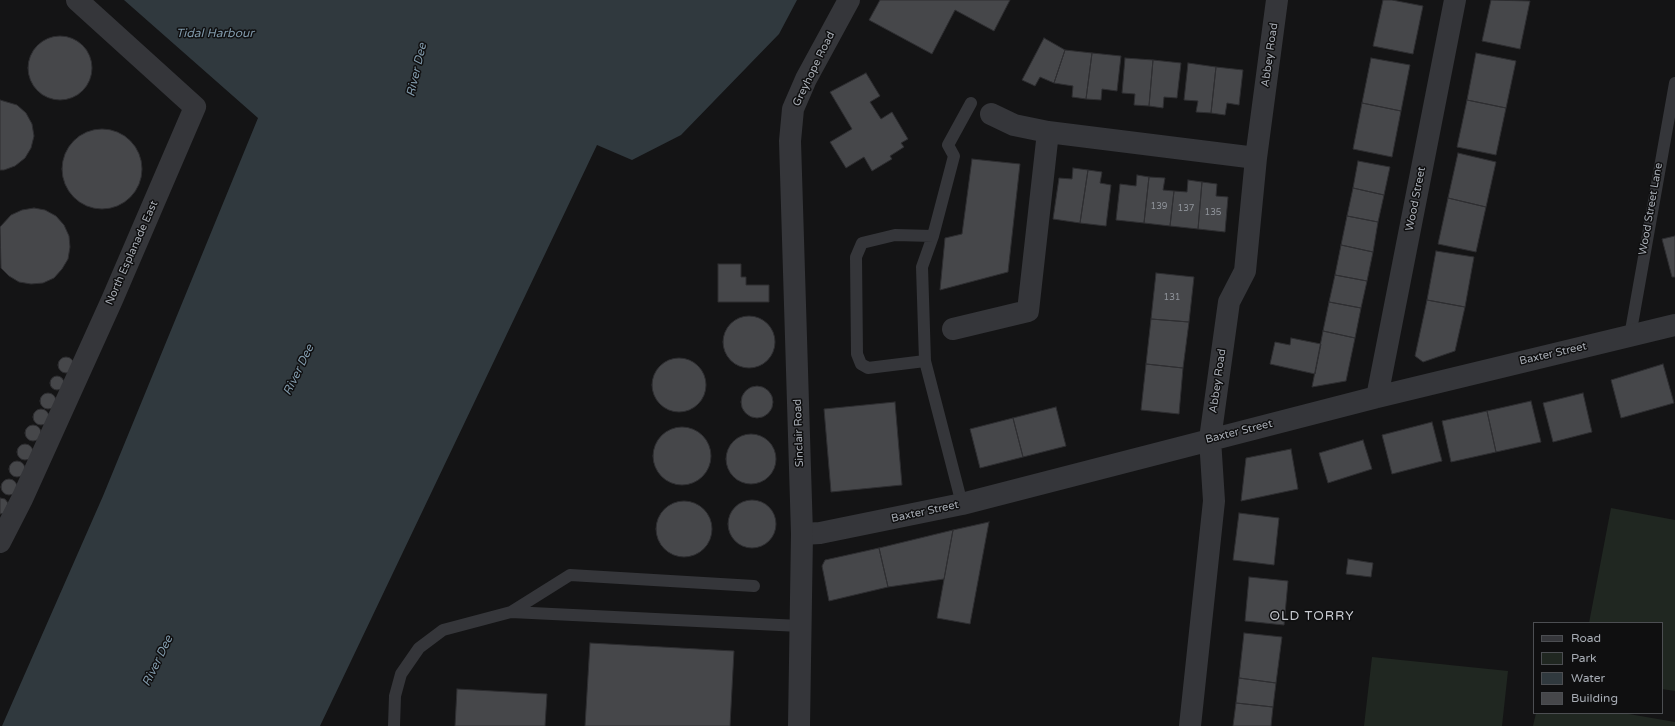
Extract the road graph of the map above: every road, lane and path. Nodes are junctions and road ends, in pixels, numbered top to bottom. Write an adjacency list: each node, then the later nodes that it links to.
1 (77, 0): 20 (street, North Esplanade East)
2 (849, 0): 9 (street, Greyhope Road)
3 (1278, 0): 10 (street, Abbey Road)
4 (1455, 0): 16 (street, Wood Street)
5 (1675, 83): 14 (lane, Wood Street Lane)
6 (971, 103): 11 (lane)
7 (991, 114): 8 (street)
8 (1048, 132): 10 (street); 13 (street)
9 (790, 141): 19 (street, Sinclair Road)
10 (1256, 158): 17 (street, Abbey Road)
11 (933, 236): 15 (lane); 15 (lane)
12 (1675, 325): 14 (street, Baxter Street)
13 (953, 329)
14 (1630, 336): 16 (street, Baxter Street)
15 (925, 362): 18 (lane)
16 (1377, 397): 17 (street, Baxter Street)
17 (1210, 439): 18 (street, Baxter Street); 26 (street, Abbey Road)
18 (962, 504): 19 (street, Baxter Street)
19 (802, 534): 23 (street, Sinclair Road)
20 (0, 542)
21 (754, 586): 22 (lane)
22 (511, 612): 23 (lane); 24 (lane)
23 (800, 626): 25 (street, Sinclair Road)
24 (394, 726)
25 (799, 726)
26 (1190, 726)

